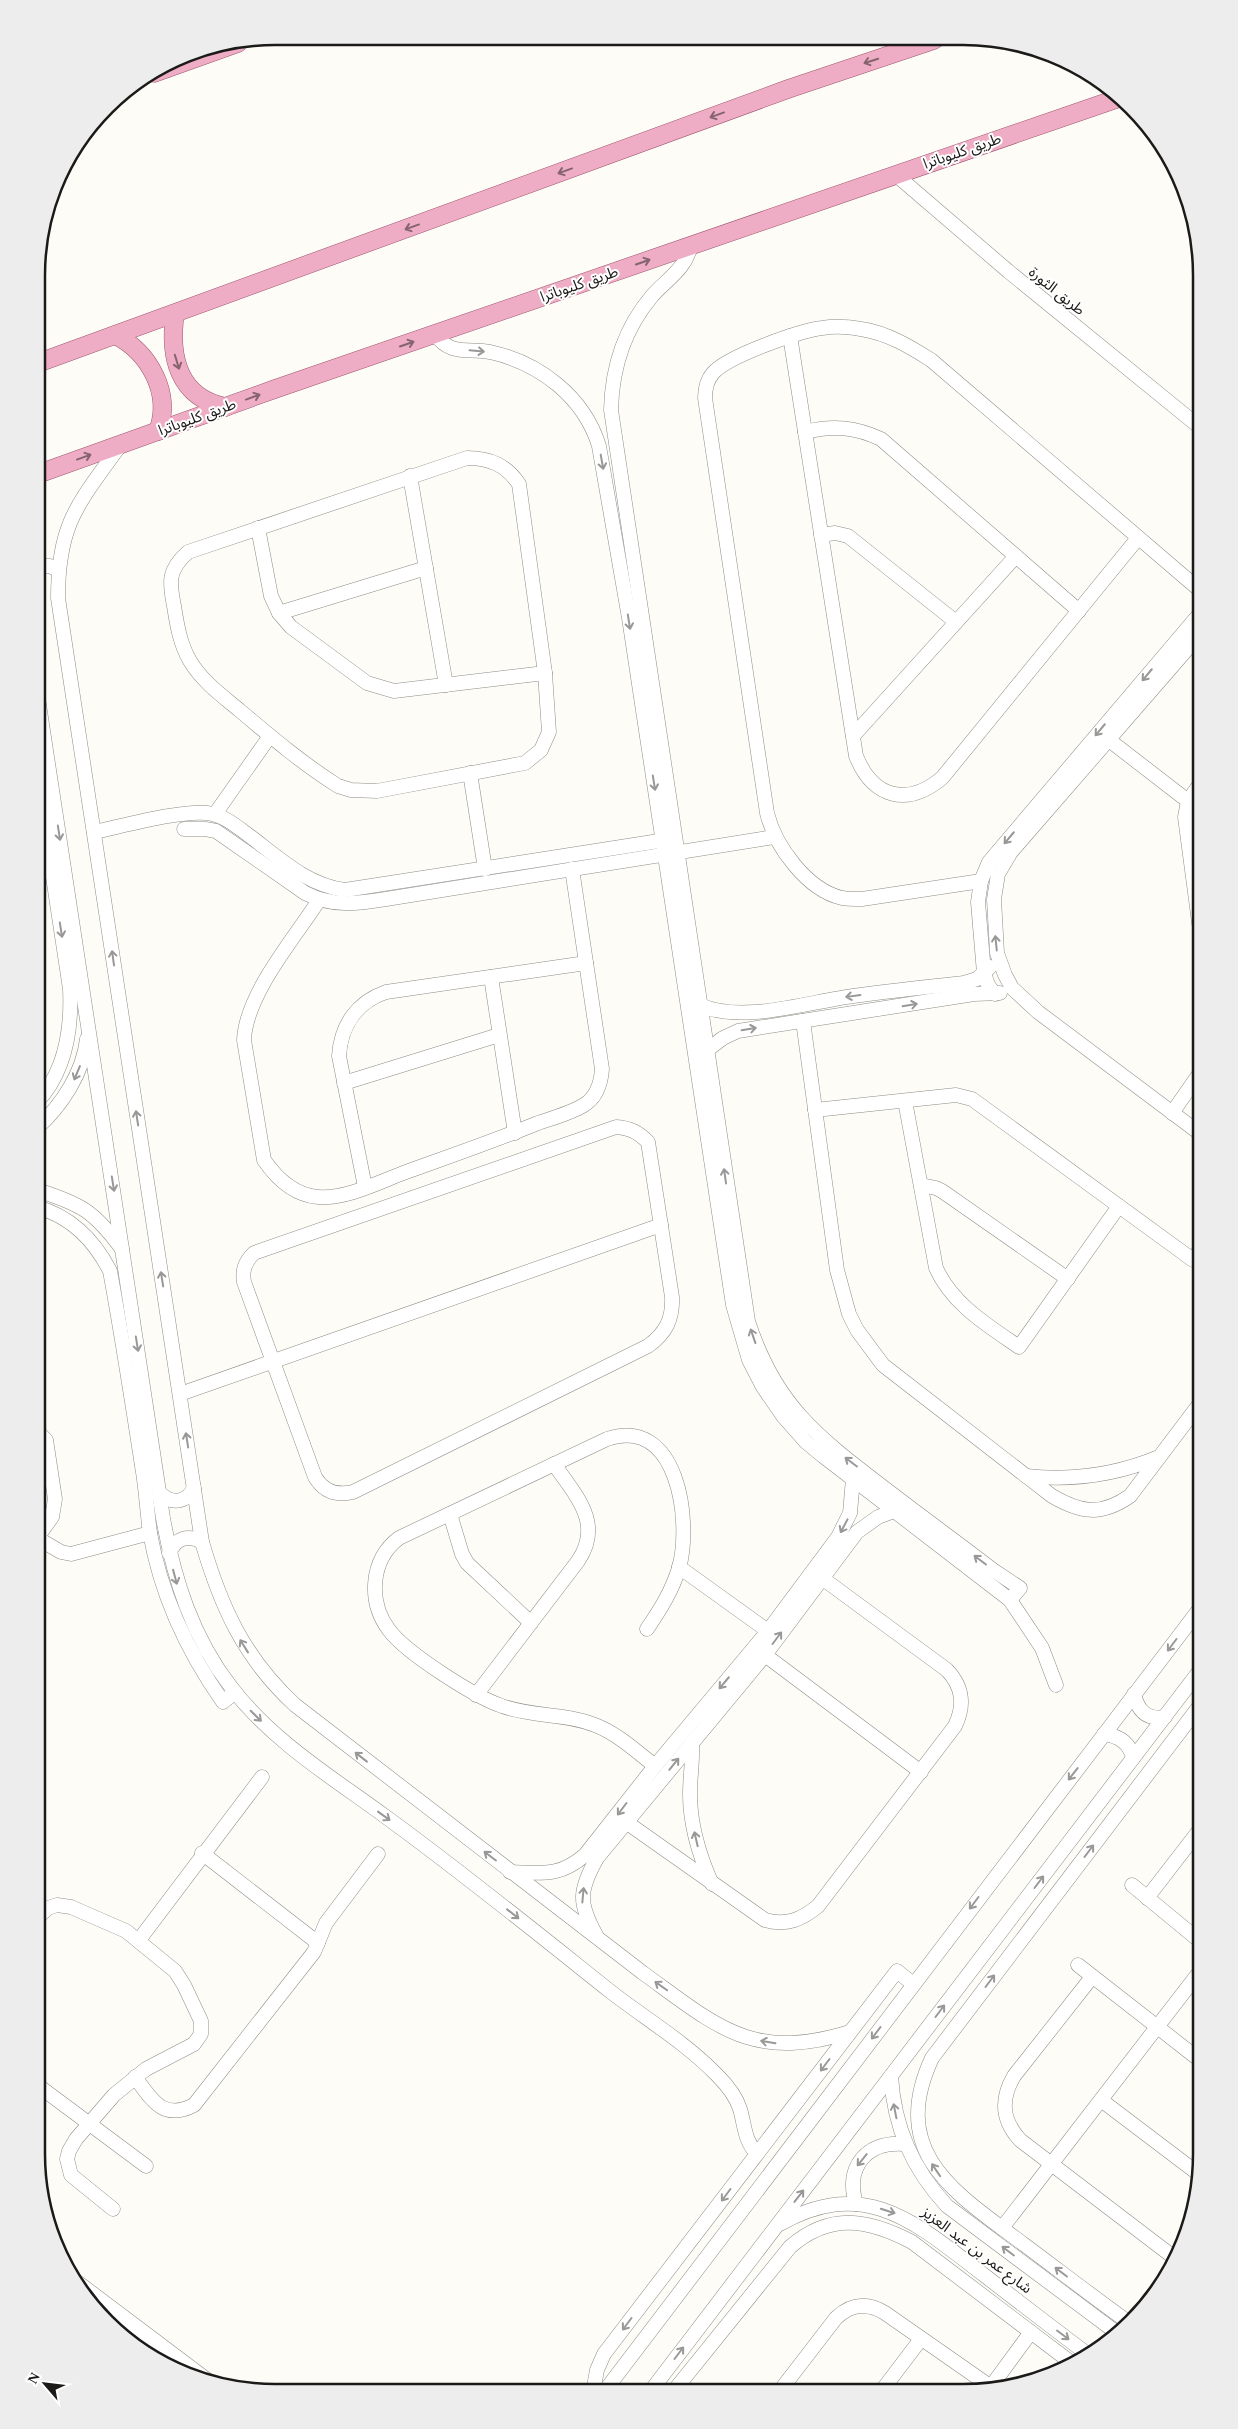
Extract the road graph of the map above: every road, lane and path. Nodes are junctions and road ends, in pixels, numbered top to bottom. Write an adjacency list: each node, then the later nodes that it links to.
1 (919, 45): 5 (main road, one-way to 5)
2 (1113, 100): 3 (main road, طريق كليوباترا)
3 (894, 174): 4 (main road, طريق كليوباترا); 11 (street, طريق الثورة)
4 (691, 245): 6 (main road, طريق كليوباترا, one-way to 4); 12 (street)
5 (175, 314): 7 (main road); 10 (main road, one-way to 10)
6 (435, 334): 10 (main road, طريق كليوباترا, one-way to 6); 15 (street, one-way to 15)
7 (115, 335): 9 (main road); 13 (main road)
8 (790, 336): 14 (street); 21 (street); 48 (street)
9 (45, 360)
10 (226, 407): 13 (main road, طريق كليوباترا)
11 (1193, 422)
12 (612, 426): 15 (street); 49 (street)
13 (158, 431): 16 (main road, طريق كليوباترا)
14 (805, 432): 20 (street); 22 (street)
15 (595, 433): 49 (street, one-way to 49)
16 (121, 444): 17 (main road, طريق كليوباترا, one-way to 16); 25 (street)
17 (45, 471)
18 (410, 476): 19 (street); 24 (street); 33 (street)
19 (258, 528): 28 (street); 36 (street)
20 (822, 536): 29 (street); 37 (street)
21 (1138, 538): 26 (street); 27 (street)
22 (1016, 556): 27 (street); 29 (street)
23 (45, 566): 25 (street)
24 (426, 568): 28 (street); 34 (street)
25 (58, 570): 47 (street)
26 (1193, 584)
27 (1079, 611): 37 (street)
28 (279, 613): 34 (street)
29 (956, 622): 37 (street)
30 (1193, 624): 32 (street)
31 (1193, 639): 32 (street)
32 (1172, 656): 35 (street)
33 (545, 673): 34 (street); 40 (street)
34 (446, 685)
35 (1137, 697): 38 (street); 43 (street, one-way to 43)
36 (270, 736): 40 (street); 44 (street)
37 (853, 736)
38 (1108, 740): 42 (street); 43 (street)
39 (45, 762): 56 (street, one-way to 56)
40 (470, 773): 50 (street)
41 (1193, 794): 42 (street)
42 (1188, 801): 53 (street)
43 (1045, 805): 52 (street, one-way to 52); 58 (street, one-way to 43)
44 (215, 814): 47 (street); 54 (street)
45 (45, 828): 56 (street)
46 (184, 829): 55 (street)
47 (94, 832): 88 (street, one-way to 47)
48 (774, 837): 49 (street); 52 (street)
49 (670, 846): 50 (street); 51 (street); 63 (street); 94 (street)
50 (485, 869): 54 (street)
51 (572, 869): 54 (street); 57 (street)
52 (981, 882): 59 (street)
53 (1193, 886)
54 (345, 897): 55 (street)
55 (319, 900): 78 (street)
56 (64, 906): 65 (street); 70 (street, one-way to 70)
57 (586, 963): 60 (street); 76 (street)
58 (1000, 964): 59 (street); 61 (street)
59 (984, 973): 62 (street); 63 (street, one-way to 63)
60 (491, 977): 66 (street); 68 (street)
61 (1012, 988): 62 (street); 73 (street)
62 (995, 994): 64 (street, one-way to 62)
63 (700, 1005): 67 (street)
64 (803, 1021): 67 (street, one-way to 64); 72 (street)
65 (88, 1026): 74 (street, one-way to 74); 83 (street, one-way to 83)
66 (500, 1035): 68 (street); 76 (street)
67 (706, 1051): 106 (street, one-way to 67)
68 (344, 1083): 78 (street)
69 (1193, 1083): 73 (street)
70 (45, 1091)
71 (905, 1101): 72 (street); 77 (street); 80 (street)
72 (815, 1110): 93 (street)
73 (1172, 1113): 75 (street)
74 (45, 1119)
75 (1193, 1128)
76 (514, 1133): 78 (street)
77 (921, 1185): 85 (street); 85 (street)
78 (364, 1187)
79 (45, 1192): 83 (street)
80 (1119, 1206): 84 (street); 85 (street)
81 (45, 1210): 87 (street)
82 (661, 1225): 86 (street); 86 (street); 86 (street)
83 (123, 1251): 87 (street, one-way to 87)
84 (1193, 1260)
85 (1068, 1279)
86 (273, 1362): 88 (street)
87 (136, 1380): 96 (street); 100 (street)
88 (180, 1394): 95 (street, one-way to 88)
89 (1193, 1413): 91 (street)
90 (45, 1439): 99 (street)
91 (1160, 1457): 93 (street); 93 (street)
92 (554, 1464): 98 (street); 104 (street); 108 (street)
93 (1026, 1476)
94 (853, 1479): 97 (street); 110 (street, one-way to 110)
95 (194, 1488): 96 (street); 101 (street)
96 (161, 1494): 103 (street)
97 (894, 1511): 105 (street); 106 (street)
98 (450, 1514): 108 (street); 116 (street)
99 (45, 1527)
100 (150, 1533): 102 (street); 114 (street)
101 (202, 1542): 103 (street); 129 (street, one-way to 101)
102 (45, 1543)
103 (169, 1553): 114 (street, one-way to 114)
104 (679, 1567): 109 (street); 110 (street)
105 (822, 1578): 111 (street, one-way to 105); 123 (street)
106 (1010, 1600): 113 (street)
107 (1193, 1617): 115 (street, one-way to 115)
108 (531, 1623): 116 (street)
109 (647, 1629)
110 (768, 1631): 122 (street, one-way to 122)
111 (764, 1655): 120 (street); 123 (street)
112 (1193, 1680): 118 (street)
113 (1056, 1685)
114 (235, 1692): 153 (street, one-way to 153)
115 (1134, 1694): 118 (street); 119 (street)
116 (476, 1695): 122 (street)
117 (1193, 1714): 139 (street, one-way to 117)
118 (1165, 1717): 121 (street)
119 (1104, 1734): 121 (street); 143 (street, one-way to 143)
120 (692, 1743): 125 (street, one-way to 120); 130 (street, one-way to 120)
121 (1133, 1758): 135 (street, one-way to 121)
122 (655, 1766): 129 (street, one-way to 129)
123 (921, 1772): 130 (street)
124 (262, 1777): 127 (street)
125 (626, 1822): 130 (street); 137 (street, one-way to 125)
126 (1193, 1838): 132 (street)
127 (202, 1853): 136 (street); 138 (street)
128 (378, 1854): 138 (street)
129 (510, 1872): 137 (street)
130 (712, 1885)
131 (1132, 1885): 132 (street)
132 (1147, 1898): 134 (street)
133 (45, 1911): 136 (street)
134 (1193, 1935)
135 (997, 1937): 139 (street); 147 (street, one-way to 135)
136 (139, 1940): 148 (street)
137 (599, 1940): 145 (street, one-way to 137)
138 (318, 1943): 148 (street)
139 (1013, 1950): 160 (street, one-way to 139)
140 (1078, 1965): 141 (street)
141 (1092, 1977): 144 (street); 154 (street)
142 (1193, 1980): 144 (street)
143 (912, 1984): 145 (street); 177 (street, one-way to 177)
144 (1157, 2027): 146 (street); 150 (street)
145 (850, 2032): 153 (street, one-way to 153)
146 (1193, 2055)
147 (891, 2076): 152 (street, شارع عمر بن عبد العزيز, one-way to 147); 159 (street, one-way to 147)
148 (135, 2077): 151 (street)
149 (45, 2091): 151 (street)
150 (1100, 2100): 154 (street); 156 (street)
151 (89, 2123): 155 (street); 158 (street)
152 (905, 2144): 157 (street, one-way to 157); 166 (street, شارع عمر بن عبد العزيز, one-way to 152)
153 (757, 2154): 176 (street, one-way to 176)
154 (1052, 2163): 160 (street); 161 (street)
155 (146, 2166)
156 (1193, 2170)
157 (856, 2204): 159 (street, شارع عمر بن عبد العزيز); 162 (street, شارع عمر بن عبد العزيز, one-way to 162)
158 (113, 2209)
159 (775, 2227): 178 (street, one-way to 159)
160 (1002, 2228): 164 (street, one-way to 160)
161 (1170, 2254)
162 (958, 2256): 163 (street); 171 (street, شارع عمر بن عبد العزيز, one-way to 171)
163 (949, 2269): 169 (street); 179 (street)
164 (1078, 2285): 166 (street); 167 (street)
165 (91, 2292): 173 (street)
166 (1069, 2296): 168 (street, شارع عمر بن عبد العزيز)
167 (1124, 2319)
168 (1112, 2329)
169 (1031, 2332): 172 (street); 174 (street)
170 (921, 2339): 175 (street); 180 (street); 181 (street)
171 (1082, 2350)
172 (1067, 2359)
173 (193, 2369)
174 (995, 2382)
175 (983, 2383)
176 (594, 2384)
177 (610, 2384)
178 (656, 2384)
179 (679, 2384)
180 (785, 2384)
181 (886, 2384)

